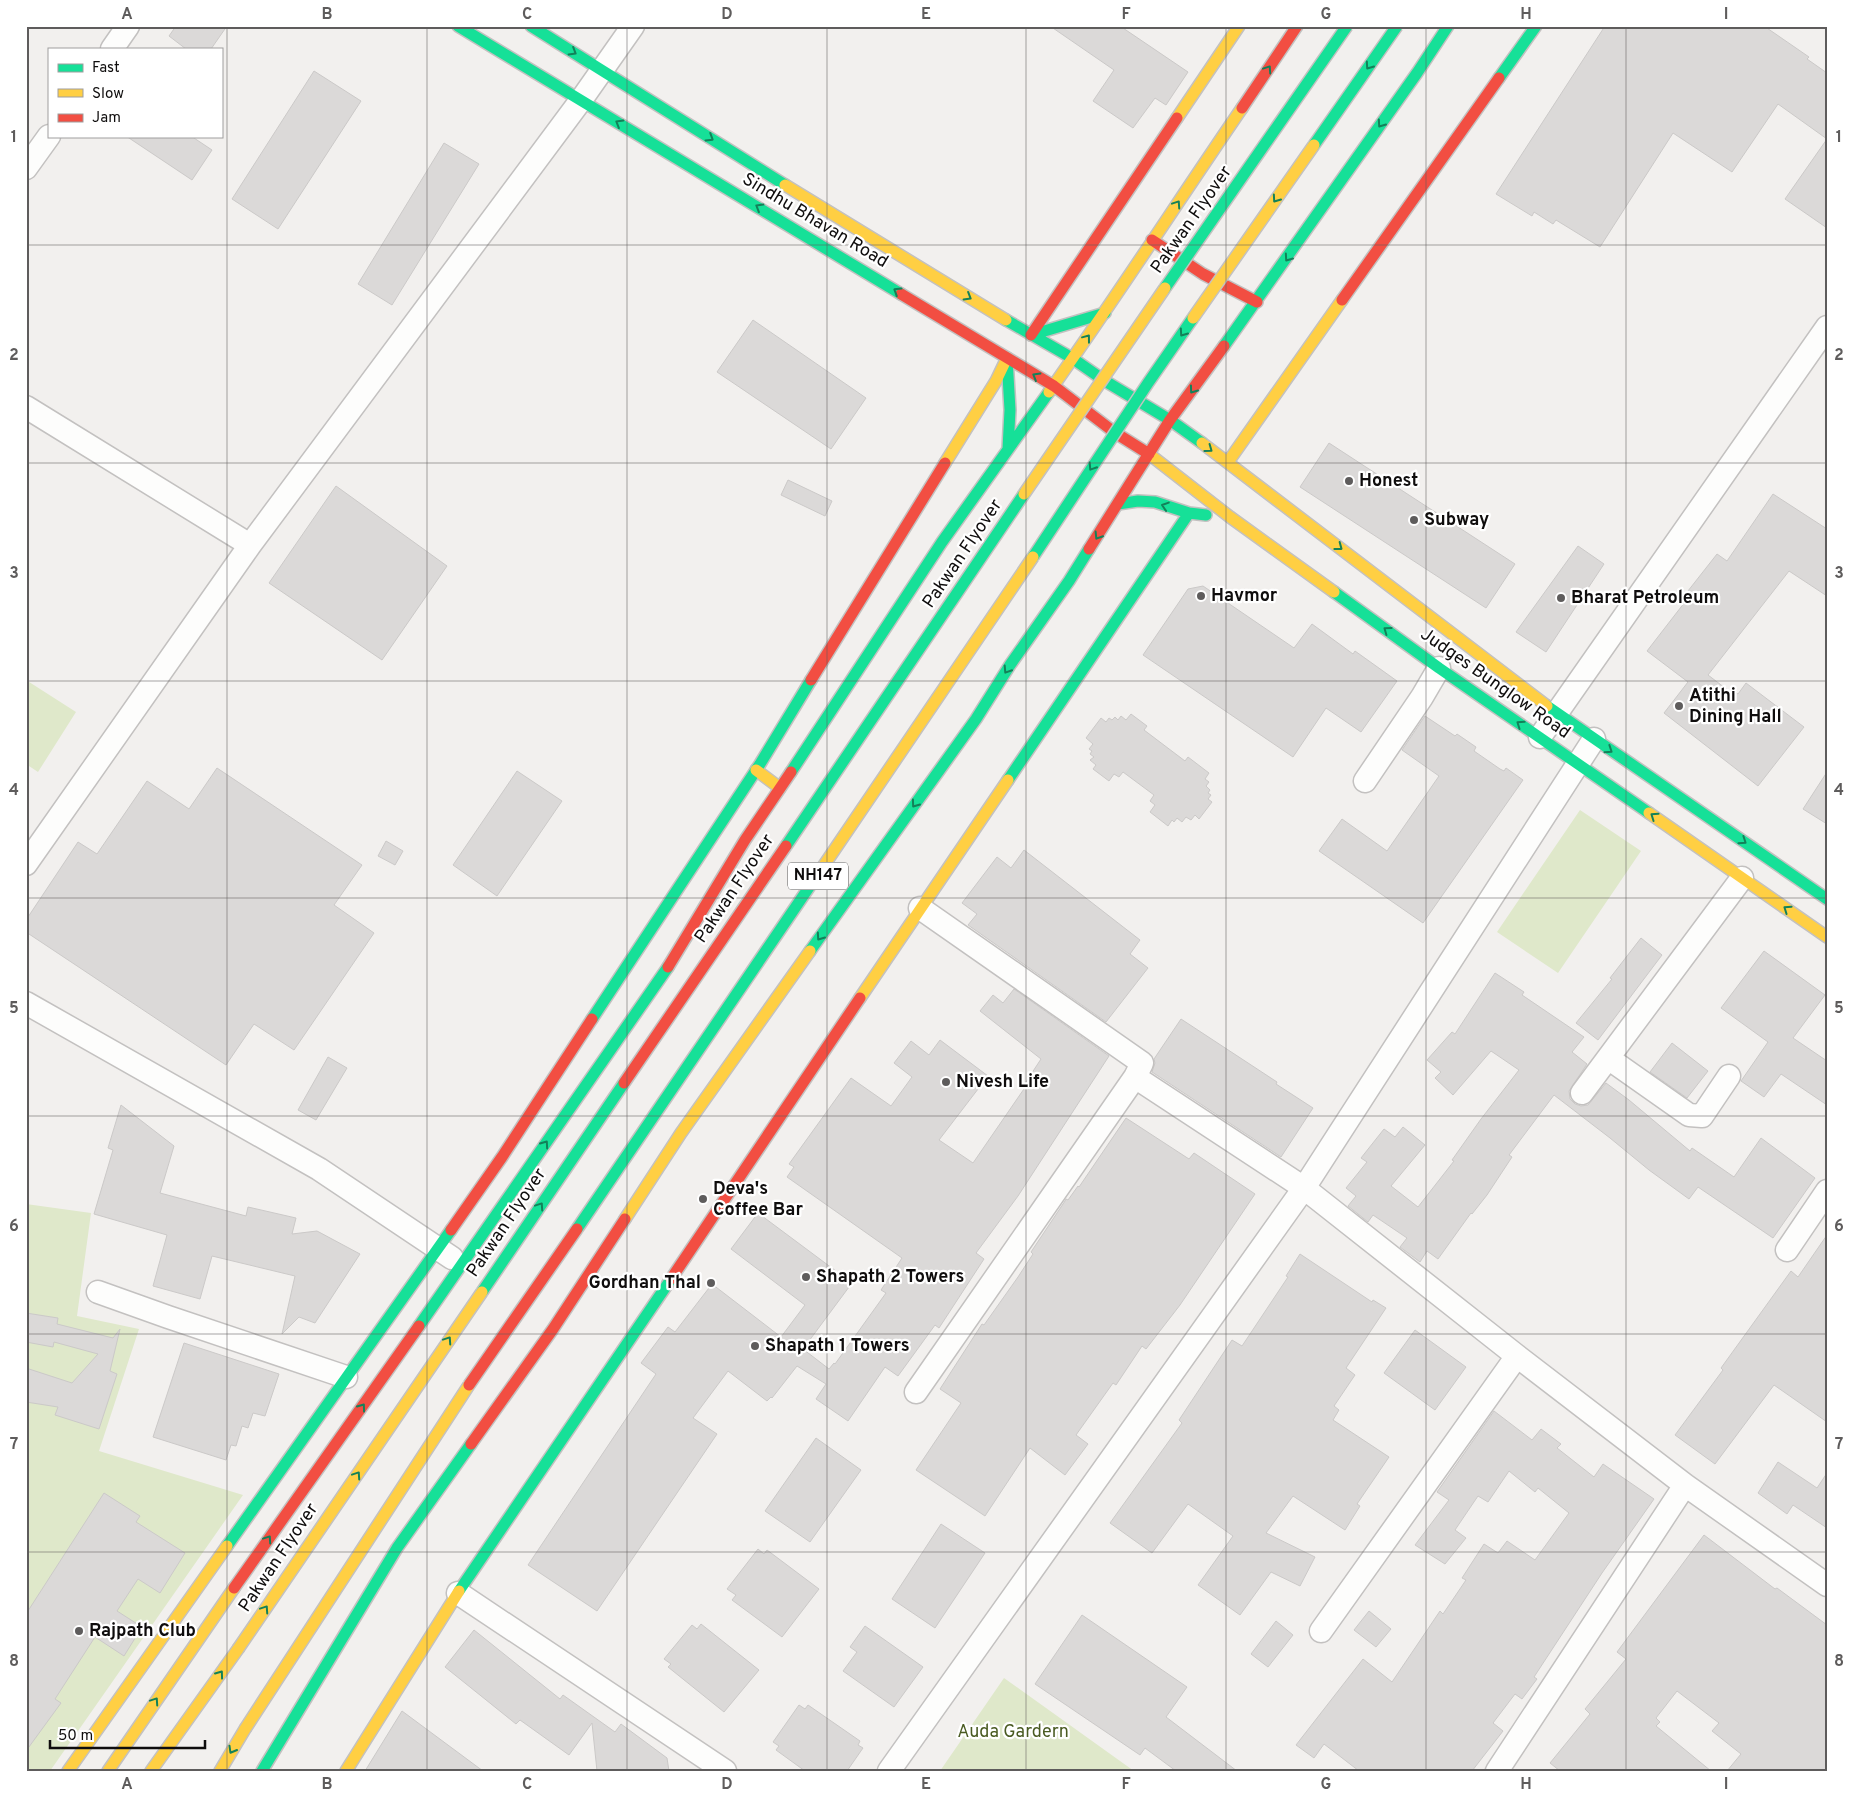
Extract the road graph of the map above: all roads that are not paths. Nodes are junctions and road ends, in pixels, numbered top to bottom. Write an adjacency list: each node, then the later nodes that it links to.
1 (128, 26): 11 (street)
2 (458, 26): 13 (main road, Sindhu Bhavan Road)
3 (531, 26): 12 (main road, Sindhu Bhavan Road, one-way to 12)
4 (634, 26): 12 (street)
5 (1239, 26): 20 (main road)
6 (1297, 26): 16 (main road, one-way to 6)
7 (1347, 26): 67 (main road, Pakwan Flyover / NH147, one-way to 7, bridge)
8 (1397, 26): 68 (main road, NH147, one-way to 68, bridge)
9 (1448, 26): 17 (main road, one-way to 17)
10 (1536, 26): 28 (main road)
11 (113, 48)
12 (603, 70): 13 (street); 20 (main road, Sindhu Bhavan Road, one-way to 20)
13 (581, 100): 21 (main road, Sindhu Bhavan Road, one-way to 13); 32 (street)
14 (48, 137): 15 (street)
15 (26, 168)
16 (1152, 240): 17 (main road); 18 (main road)
17 (1257, 302): 25 (main road, one-way to 25)
18 (1105, 313): 20 (main road); 22 (main road, one-way to 18)
19 (1827, 327): 34 (street)
20 (1031, 335): 22 (main road, Sindhu Bhavan Road)
21 (1007, 358): 23 (main road, Sindhu Bhavan Road, one-way to 21); 26 (main road); 38 (main road)
22 (1072, 358): 23 (main road); 25 (main road, Sindhu Bhavan Road)
23 (1054, 386): 26 (main road); 27 (main road, Sindhu Bhavan Road)
24 (26, 407): 32 (street)
25 (1170, 420): 27 (main road); 28 (main road, Judges Bunglow Road, one-way to 28)
26 (1008, 449): 40 (main road)
27 (1148, 454): 29 (main road); 31 (main road, Judges Bunglow Road)
28 (1228, 462): 34 (main road, Judges Bunglow Road, one-way to 34)
29 (1118, 504): 30 (main road, one-way to 29); 69 (main road, one-way to 69)
30 (1189, 513): 31 (main road); 44 (main road)
31 (1230, 517): 33 (main road, Judges Bunglow Road, one-way to 31)
32 (250, 545): 41 (street)
33 (1439, 668): 35 (main road, Judges Bunglow Road, one-way to 33); 39 (street)
34 (1557, 714): 35 (street); 36 (main road, Judges Bunglow Road)
35 (1540, 737): 37 (main road, Judges Bunglow Road)
36 (1594, 739): 37 (street); 43 (main road, Judges Bunglow Road, one-way to 43)
37 (1578, 763): 42 (main road, Judges Bunglow Road, one-way to 37); 51 (street)
38 (756, 770): 40 (main road); 53 (main road)
39 (1365, 781)
40 (780, 788): 55 (main road, one-way to 40)
41 (26, 864)
42 (1742, 878): 45 (main road, Judges Bunglow Road, one-way to 42); 47 (street)
43 (1827, 899)
44 (920, 908): 49 (street); 62 (main road)
45 (1827, 937)
46 (26, 1003): 53 (street)
47 (1608, 1058): 48 (street); 50 (street)
48 (1729, 1076)
49 (1135, 1077): 51 (street); 59 (street)
50 (1582, 1093)
51 (1304, 1188): 57 (street); 72 (street)
52 (1827, 1191): 54 (street)
53 (437, 1249): 55 (street); 58 (main road)
54 (1787, 1250)
55 (462, 1265): 66 (main road, one-way to 55)
56 (98, 1292): 58 (street)
57 (1517, 1356): 60 (street); 63 (street)
58 (346, 1377): 65 (main road)
59 (916, 1392)
60 (1685, 1485): 61 (street); 73 (street)
61 (1827, 1585)
62 (458, 1593): 64 (street); 70 (main road)
63 (1322, 1631)
64 (700, 1764): 71 (street)
65 (68, 1771)
66 (108, 1771)
67 (151, 1771)
68 (220, 1771)
69 (262, 1771)
70 (346, 1771)
71 (725, 1771)
72 (889, 1771)
73 (1497, 1771)

